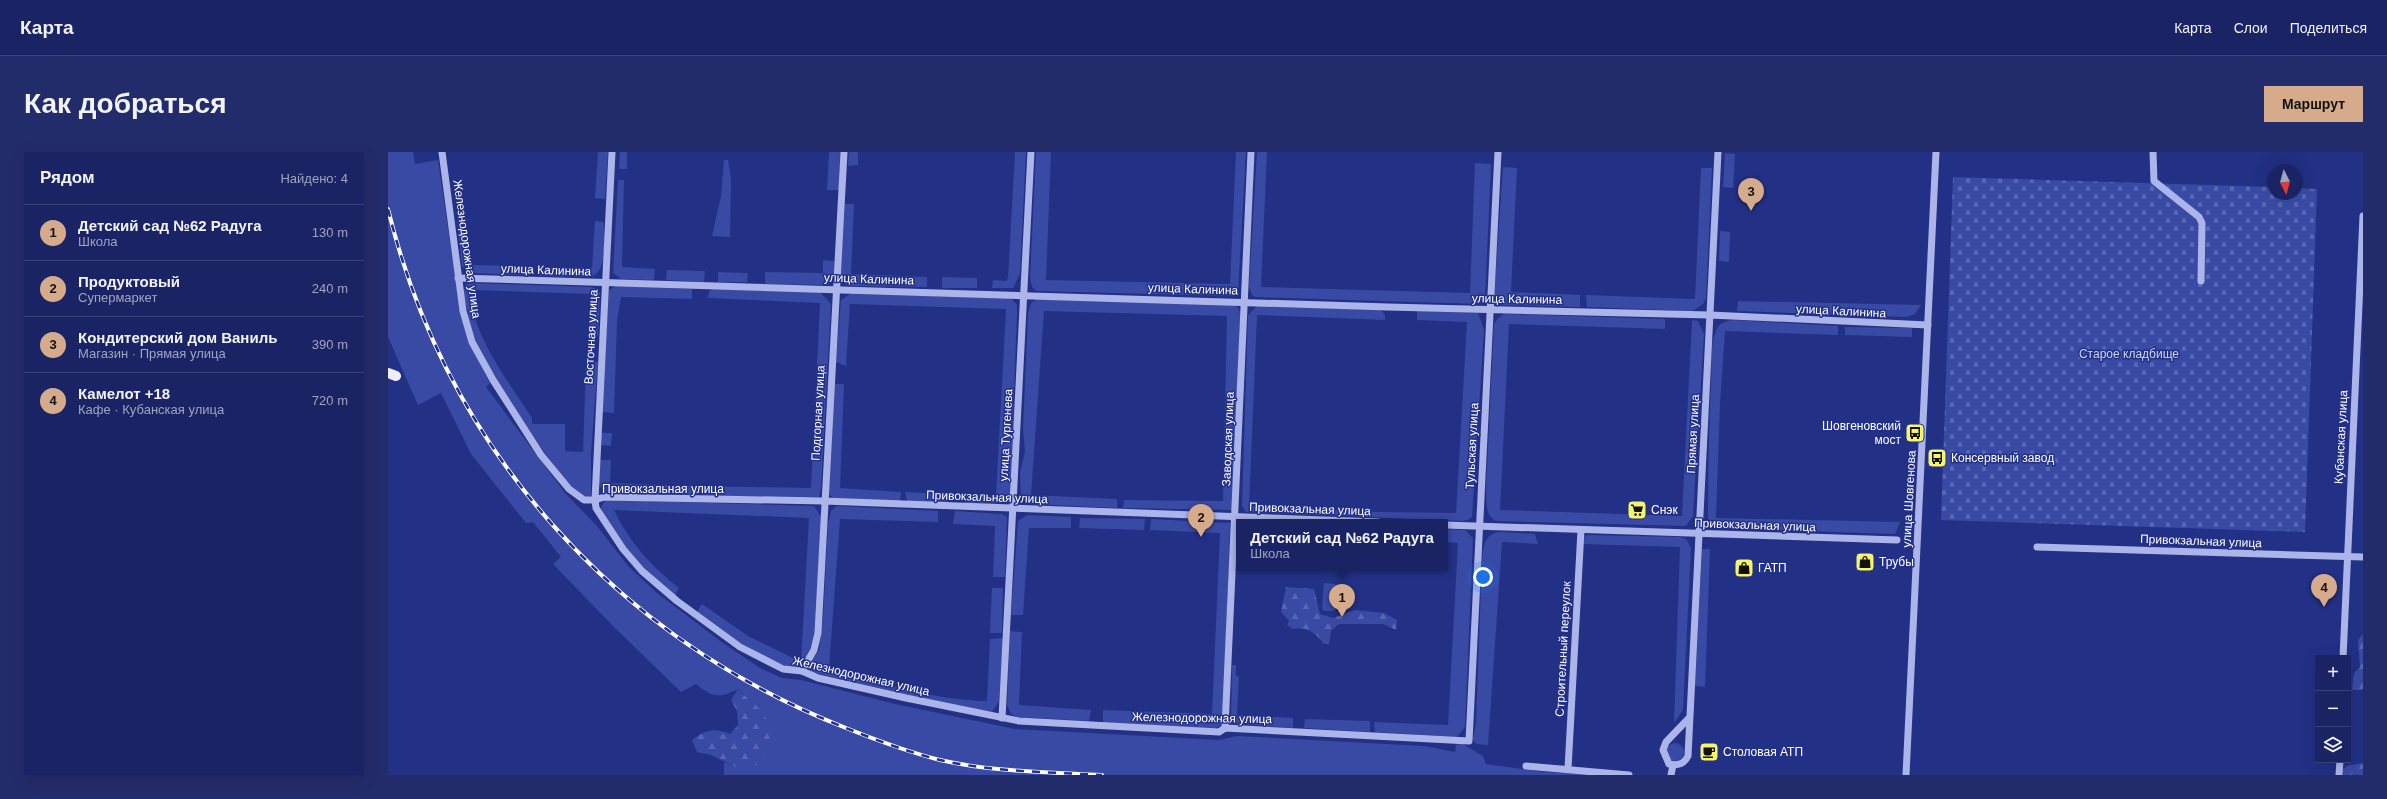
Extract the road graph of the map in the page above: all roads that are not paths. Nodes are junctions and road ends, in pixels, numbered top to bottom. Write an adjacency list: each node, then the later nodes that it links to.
1 (442, 152): 11 (street, Железнодорожная улица)
2 (612, 152): 13 (street, Восточная улица)
3 (844, 152): 14 (street, Подгорная улица)
4 (1031, 152): 15 (street, улица Тургенева)
5 (1250, 152): 16 (street, Заводская улица)
6 (1498, 152): 17 (street, Тульская улица)
7 (1718, 152): 18 (street, Прямая улица)
8 (1936, 152): 19 (street, улица Шовгенова)
9 (2153, 152): 12 (street)
10 (2363, 216): 20 (street, Кубанская улица)
11 (458, 278): 13 (street, улица Калинина); 21 (street, Железнодорожная улица)
12 (2202, 281)
13 (605, 283): 14 (street, улица Калинина); 21 (street, Восточная улица)
14 (836, 289): 15 (street, улица Калинина); 22 (street, Подгорная улица)
15 (1024, 294): 16 (street, улица Калинина); 23 (street, улица Тургенева)
16 (1245, 301): 17 (street, улица Калинина); 24 (street, Заводская улица)
17 (1490, 309): 18 (street, улица Калинина); 27 (street, Тульская улица)
18 (1710, 315): 19 (street, улица Калинина); 29 (street, Прямая улица)
19 (1928, 325): 46 (street, улица Шовгенова)
20 (2360, 335): 32 (street, Кубанская улица)
21 (595, 500): 22 (street, Привокзальная улица); 35 (street, Железнодорожная улица)
22 (824, 501): 23 (street, Привокзальная улица); 35 (street, Подгорная улица)
23 (1014, 509): 24 (street, Привокзальная улица); 36 (street, улица Тургенева)
24 (1236, 517): 25 (street, Привокзальная улица); 38 (street, Заводская улица)
25 (1293, 519)
26 (1448, 524): 27 (street, Привокзальная улица)
27 (1479, 526): 28 (street, Привокзальная улица); 39 (street, Тульская улица)
28 (1581, 530): 29 (street, Привокзальная улица); 43 (street, Строительный переулок)
29 (1700, 534): 30 (street, Привокзальная улица); 37 (street, Прямая улица)
30 (1897, 540)
31 (2038, 547): 32 (street, Привокзальная улица)
32 (2347, 557): 33 (street, Привокзальная улица); 34 (street, Кубанская улица)
33 (2363, 557)
34 (2343, 655)
35 (802, 671): 36 (street, Железнодорожная улица)
36 (1002, 718): 38 (street, Железнодорожная улица)
37 (1689, 718): 42 (street, Прямая улица); 42 (street)
38 (1225, 728): 39 (street, Железнодорожная улица)
39 (1469, 741)
40 (2340, 763): 47 (street)
41 (1526, 766): 43 (street)
42 (1674, 766): 45 (street)
43 (1568, 769): 44 (street)
44 (1629, 775)
45 (1671, 775)
46 (1906, 775)
47 (2339, 775)

